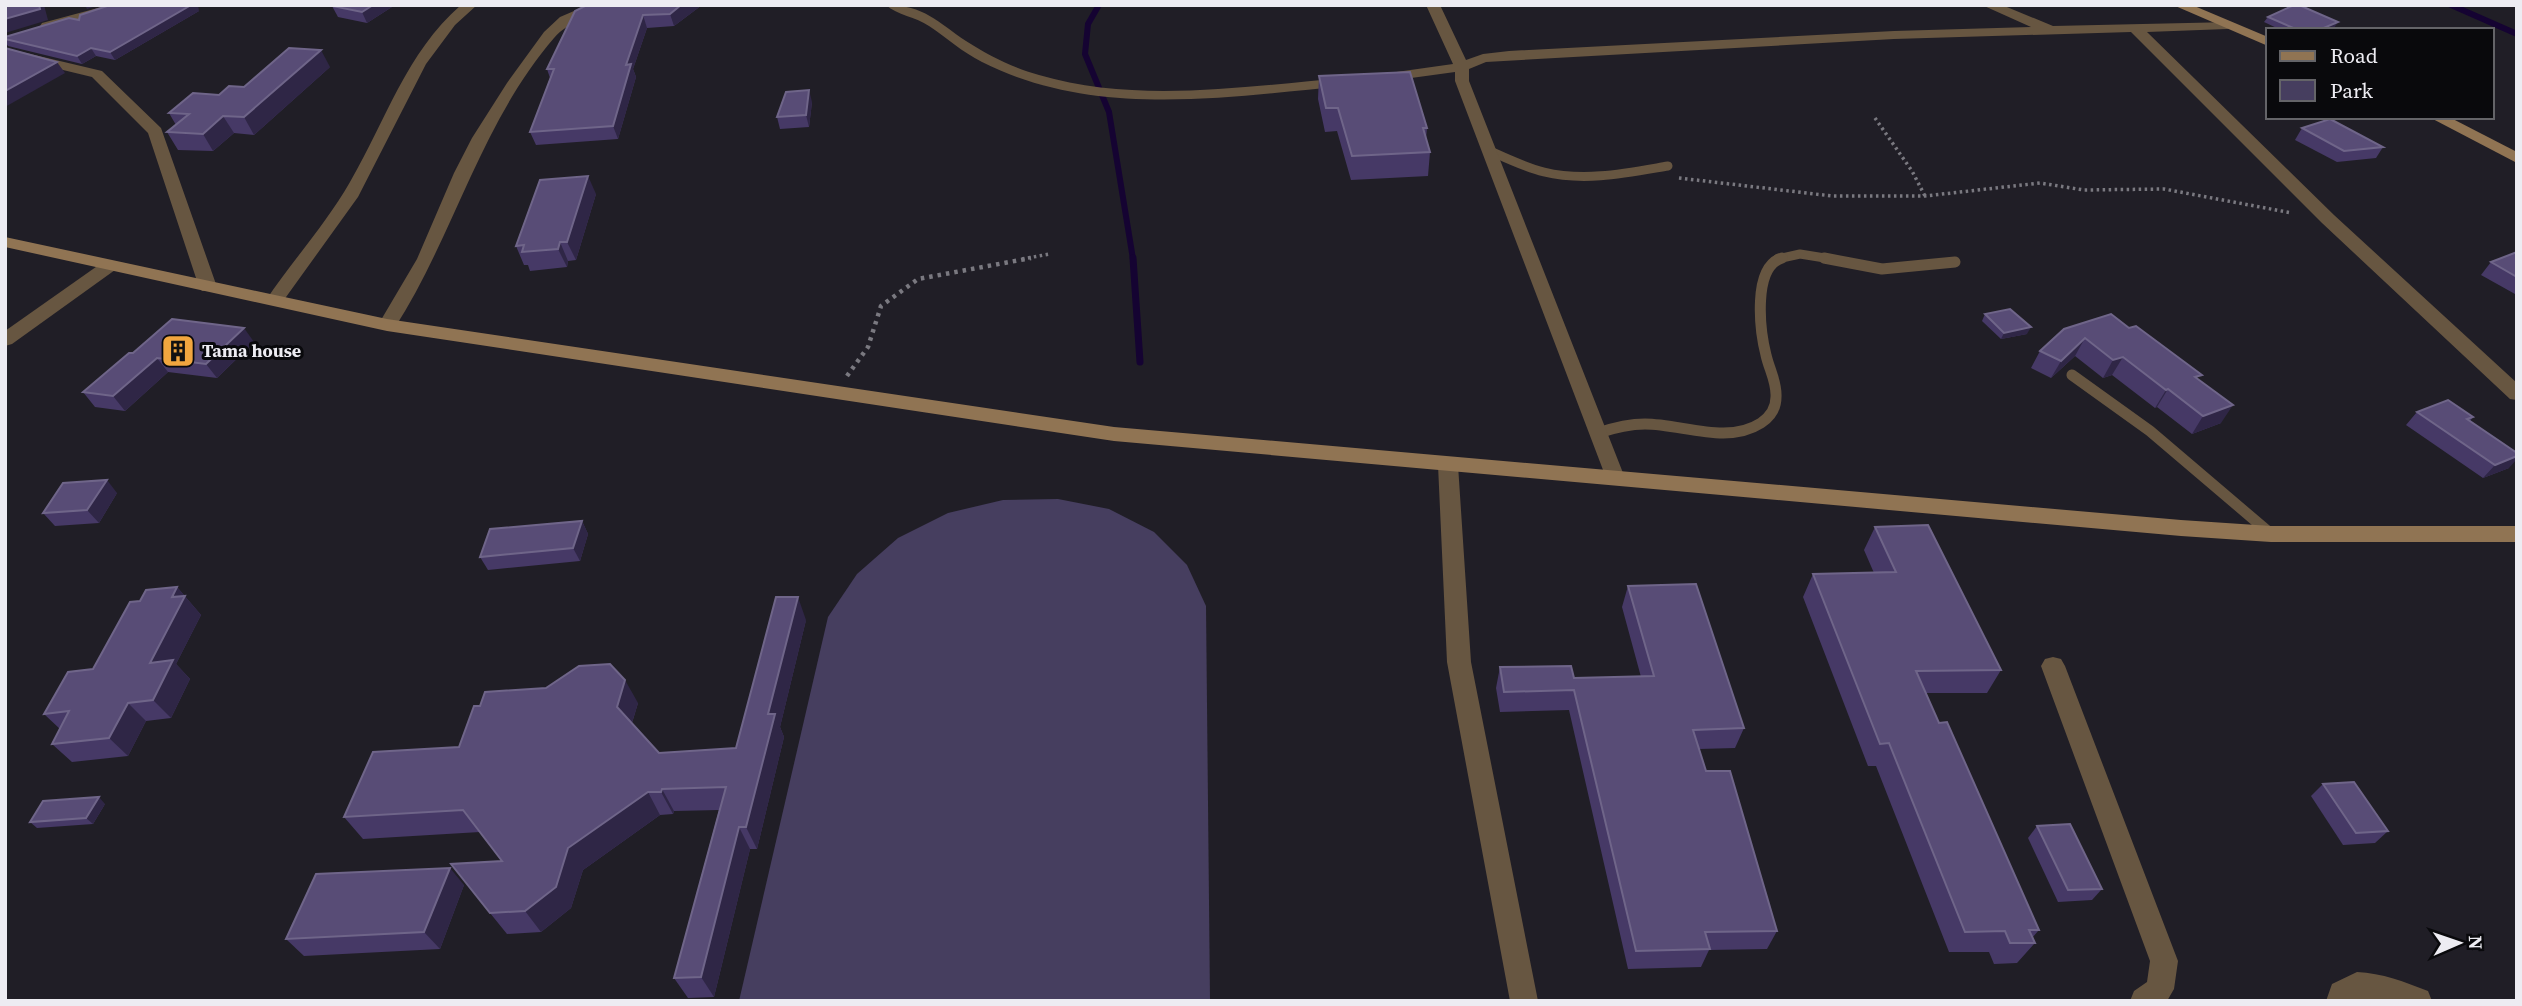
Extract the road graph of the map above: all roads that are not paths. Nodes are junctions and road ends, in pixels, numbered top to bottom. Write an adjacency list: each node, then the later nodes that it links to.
1 (126, 5): 10 (street)
2 (470, 5): 23 (street)
3 (601, 5): 24 (street)
4 (893, 5): 14 (street)
5 (1433, 5): 14 (street)
6 (1989, 5): 11 (street)
7 (2180, 5): 8 (street)
8 (2227, 25): 9 (street); 12 (street)
9 (2136, 29): 11 (street); 27 (street)
10 (31, 30)
11 (2055, 31): 14 (street)
12 (2266, 41)
13 (5, 52): 22 (street)
14 (1462, 67): 16 (street)
15 (2441, 119): 17 (street)
16 (1488, 150): 18 (lane); 28 (street)
17 (2517, 158)
18 (1668, 166)
19 (5, 242): 21 (street)
20 (1955, 262): 28 (lane)
21 (109, 266): 22 (street); 25 (street)
22 (208, 287): 23 (street)
23 (275, 300): 24 (street)
24 (387, 325): 29 (street)
25 (5, 340)
26 (2072, 375): 31 (lane)
27 (2517, 394)
28 (1598, 433): 30 (street)
29 (1448, 466): 30 (street); 34 (street)
30 (1615, 478): 31 (street)
31 (2271, 534): 32 (street)
32 (2517, 534)
33 (2053, 666): 35 (street)
34 (1524, 1001)
35 (2144, 1001)
36 (2340, 1001): 37 (street)
37 (2418, 1001)

